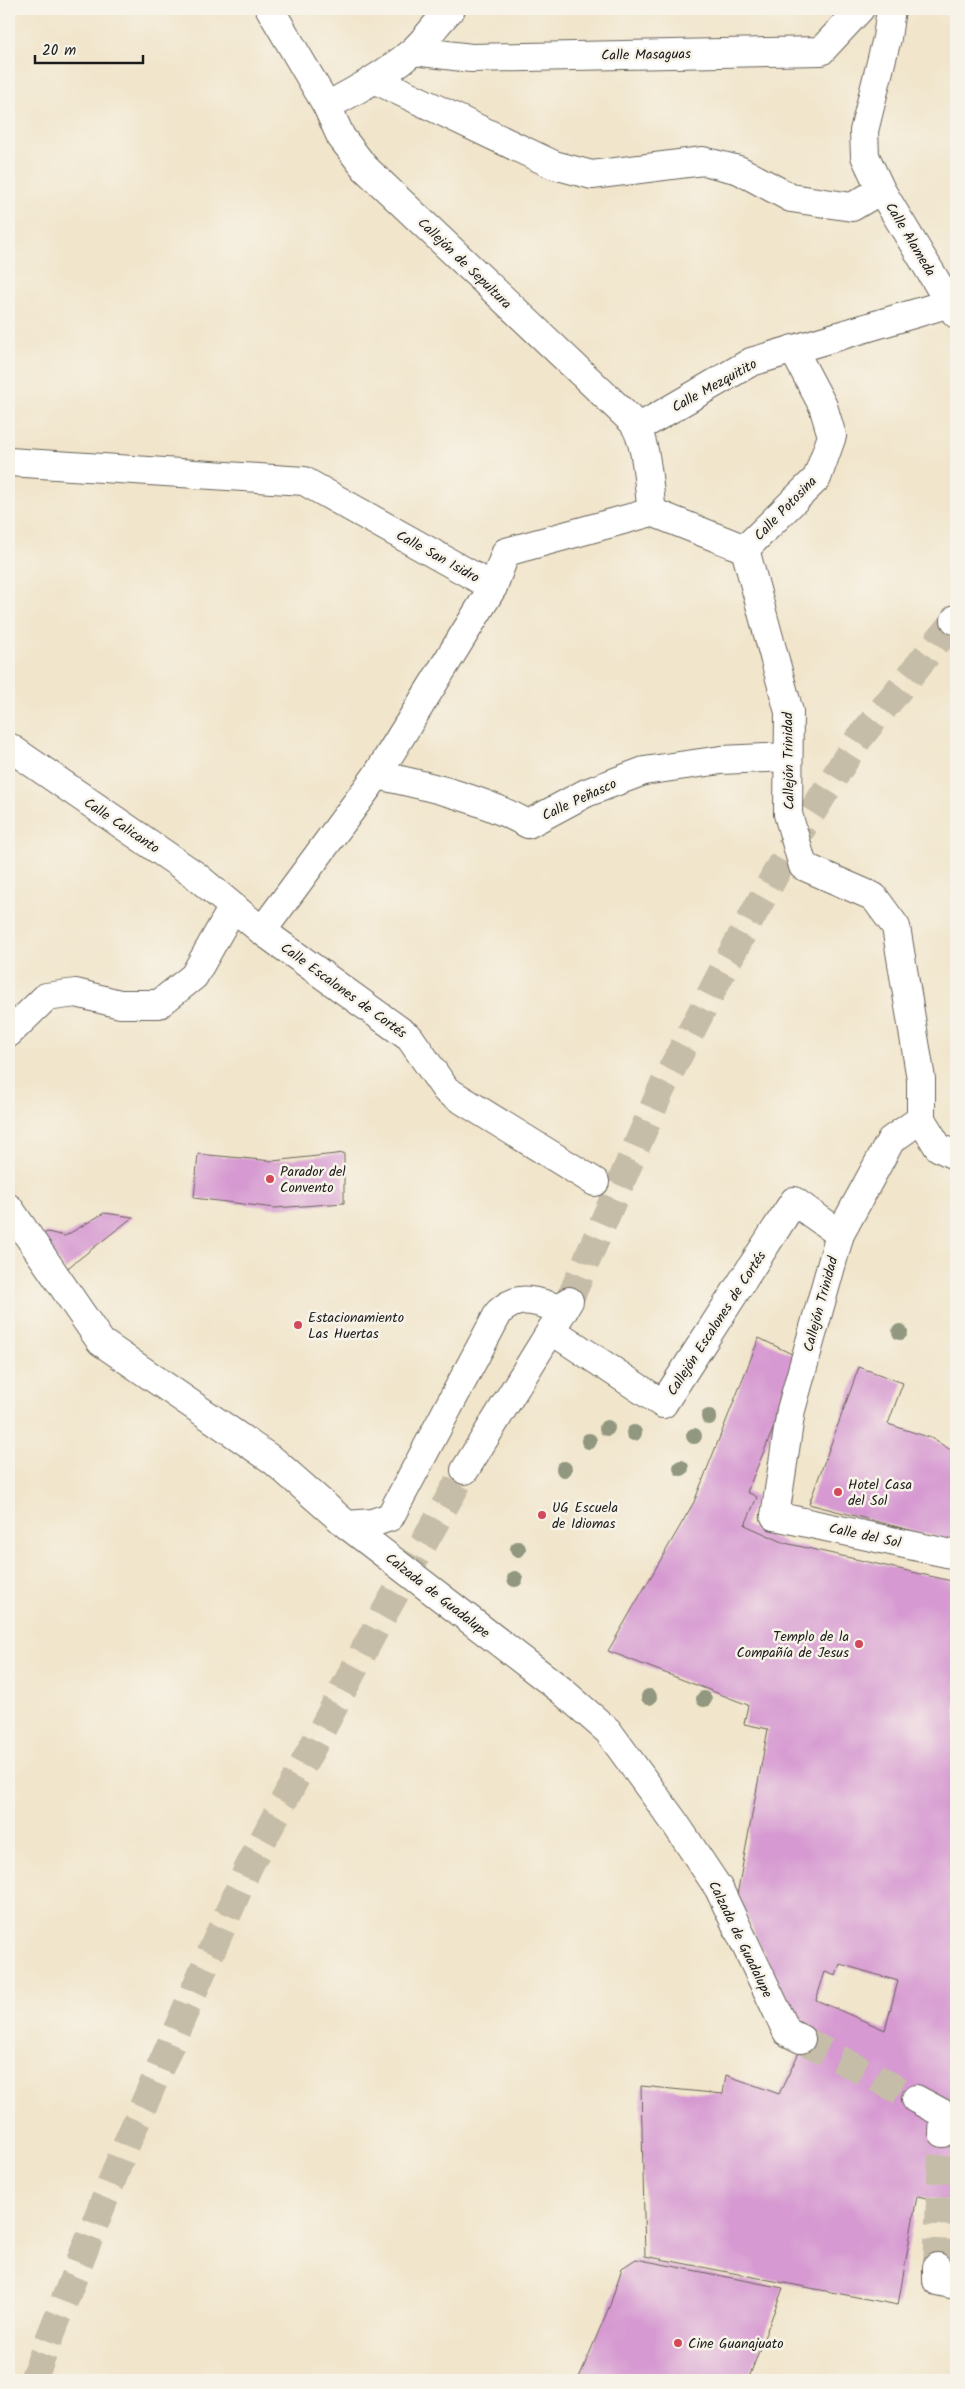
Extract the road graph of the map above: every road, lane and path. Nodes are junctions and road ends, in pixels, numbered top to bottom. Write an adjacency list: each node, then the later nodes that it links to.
1 (270, 9): 7 (street, Callejón de Sepultura)
2 (452, 9): 5 (street)
3 (860, 9): 5 (street, Calle Masaguas)
4 (891, 9): 8 (street, Calle Alameda)
5 (414, 50): 6 (street)
6 (376, 80): 7 (street); 8 (street)
7 (327, 106): 11 (street, Callejón de Sepultura)
8 (881, 190): 9 (street, Calle Alameda)
9 (953, 309): 10 (street, Calle Mezquitito)
10 (793, 349): 11 (street, Calle Mezquitito); 14 (street, Calle Potosina)
11 (638, 428): 13 (street)
12 (9, 462): 15 (street, Calle San Isidro)
13 (652, 512): 14 (street); 15 (street)
14 (746, 549): 17 (street, Callejón Trinidad)
15 (493, 587): 18 (street, Calle San Isidro)
16 (9, 747): 19 (street, Calle Calicanto)
17 (788, 757): 18 (street, Calle Peñasco); 22 (street, Callejón Trinidad)
18 (376, 775): 20 (street, Calle San Isidro)
19 (233, 907): 20 (street, Calle Escalones de Cortés); 21 (street)
20 (262, 931): 24 (street, Calle Escalones de Cortés)
21 (9, 1033)
22 (921, 1119): 23 (street); 26 (street, Callejón Trinidad)
23 (956, 1156)
24 (595, 1182)
25 (9, 1208): 30 (street, Calzada de Guadalupe)
26 (840, 1234): 27 (street, Callejón Escalones de Cortés); 29 (street, Callejón Trinidad)
27 (561, 1314): 28 (street); 30 (street)
28 (465, 1470)
29 (775, 1516): 31 (street, Calle del Sol)
30 (347, 1525): 32 (street, Calzada de Guadalupe)
31 (956, 1555)
32 (802, 2039)

